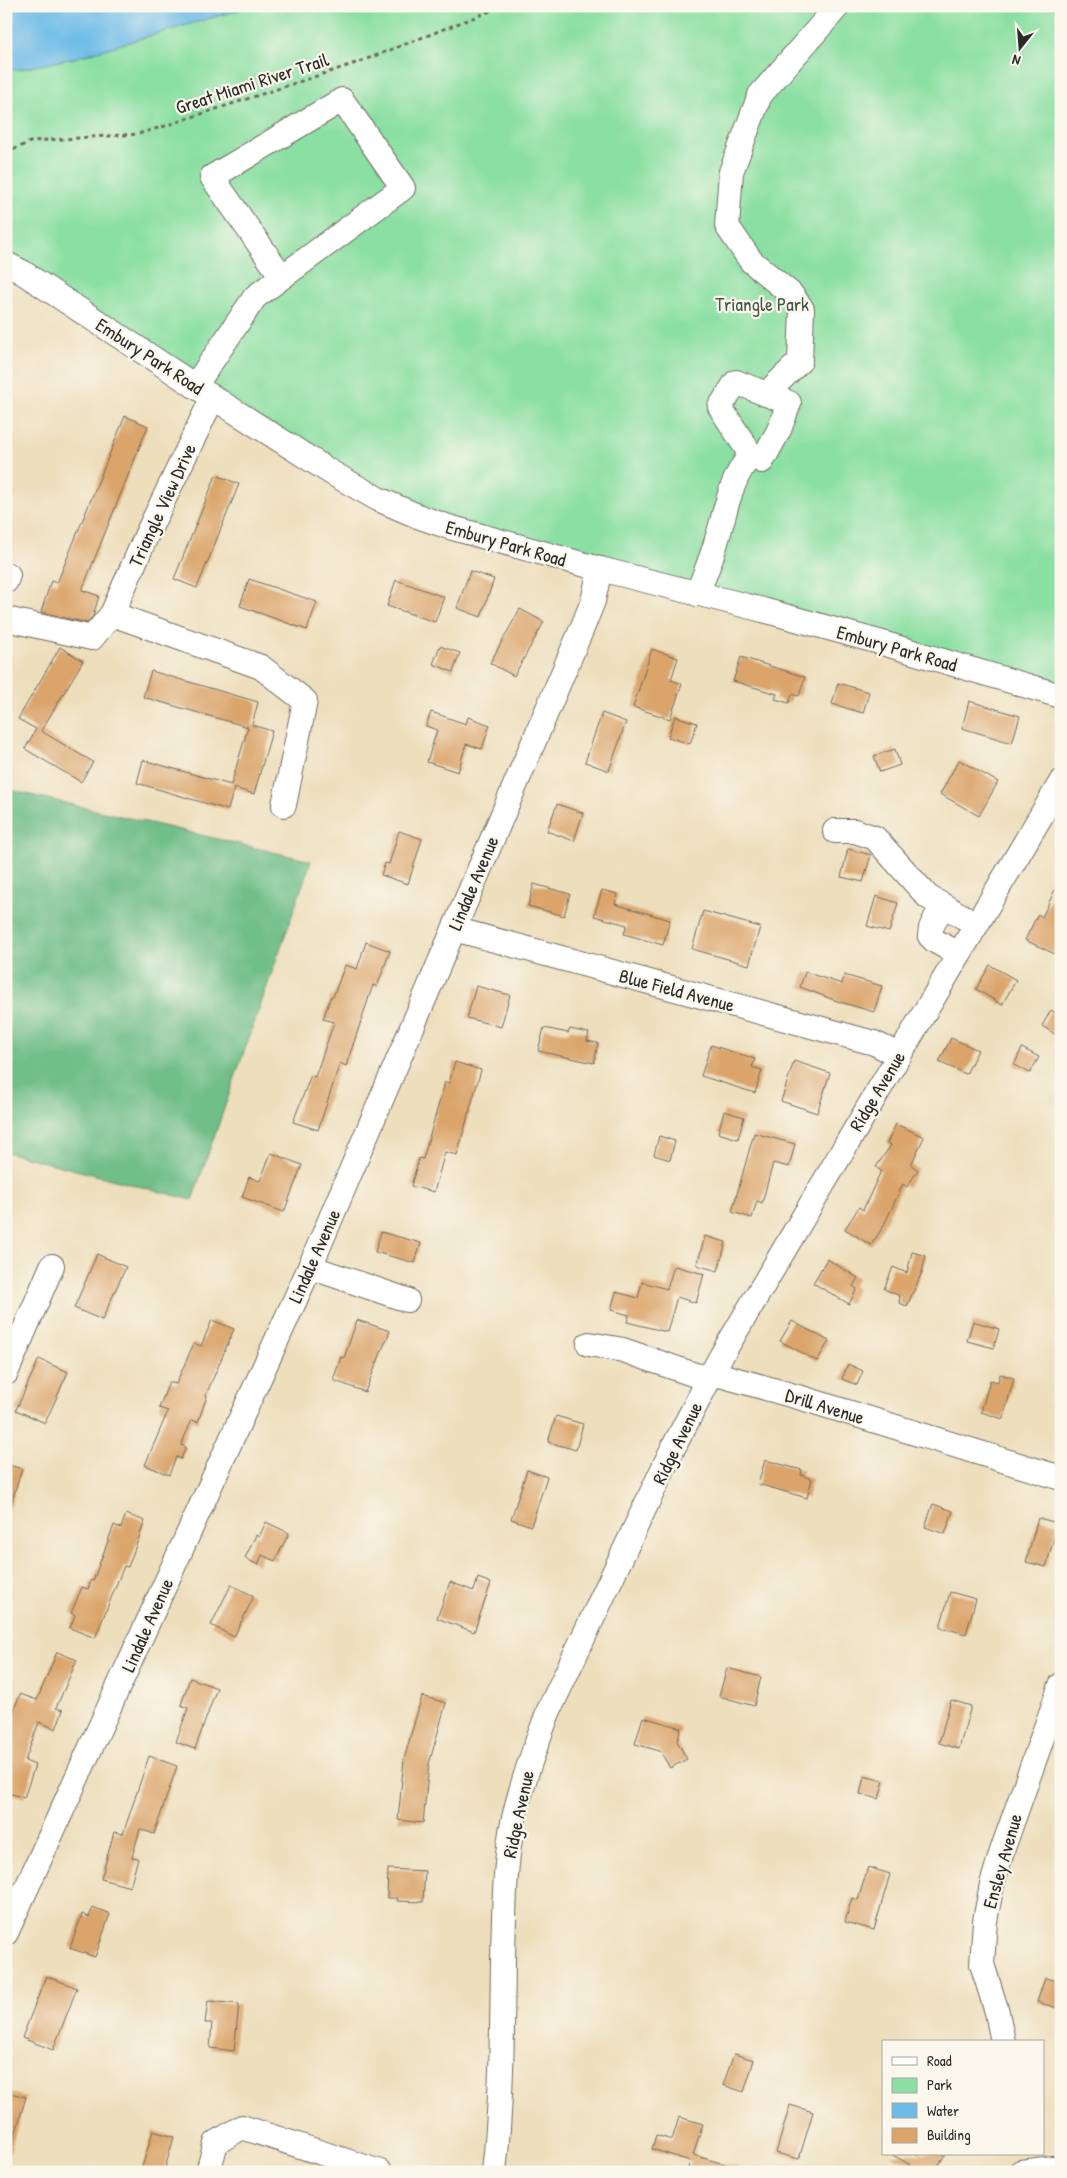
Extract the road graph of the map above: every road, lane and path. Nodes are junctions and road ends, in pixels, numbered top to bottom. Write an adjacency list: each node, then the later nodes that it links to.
1 (498, 6): 3 (path, Great Miami River Trail)
2 (838, 6): 7 (street)
3 (6, 154)
4 (6, 264): 6 (street, Embury Park Road)
5 (282, 277): 5 (street, Triangle View Drive); 6 (street, Triangle View Drive)
6 (204, 392): 9 (street, Embury Park Road); 11 (street, Triangle View Drive)
7 (766, 394): 8 (street); 8 (street)
8 (751, 455): 10 (street)
9 (600, 569): 10 (street, Embury Park Road); 19 (street, Lindale Avenue)
10 (698, 594): 13 (street, Embury Park Road)
11 (112, 614): 12 (street, Triangle View Drive); 15 (street)
12 (6, 619)
13 (1061, 696)
14 (1061, 782): 18 (street, Ridge Avenue)
15 (284, 804)
16 (835, 831): 17 (street)
17 (942, 905): 18 (street); 20 (street)
18 (976, 924): 20 (street, Ridge Avenue)
19 (454, 929): 21 (street, Blue Field Avenue); 23 (street, Lindale Avenue)
20 (959, 954): 21 (street, Ridge Avenue)
21 (899, 1055): 27 (street, Ridge Avenue)
22 (52, 1266): 26 (street)
23 (310, 1267): 24 (street); 30 (street, Lindale Avenue)
24 (407, 1300)
25 (589, 1344): 27 (street, Drill Avenue)
26 (6, 1373)
27 (710, 1376): 28 (street, Drill Avenue); 36 (street, Ridge Avenue)
28 (1061, 1478)
29 (1061, 1686): 31 (street, Ensley Avenue)
30 (6, 1933)
31 (1003, 2040)
32 (1027, 2156): 37 (street)
33 (1061, 2167): 37 (street)
34 (208, 2172): 35 (street)
35 (380, 2172)
36 (494, 2172)
37 (1021, 2172)

